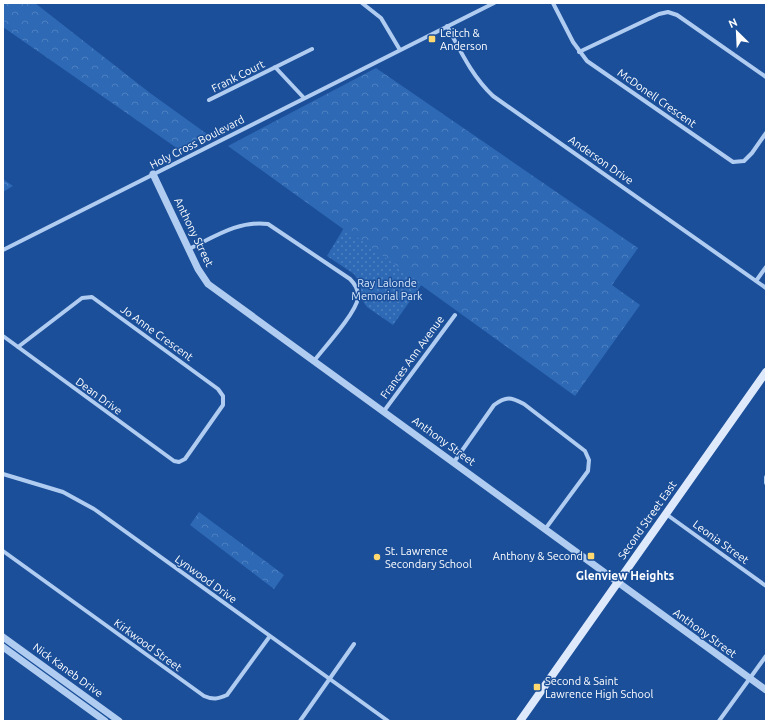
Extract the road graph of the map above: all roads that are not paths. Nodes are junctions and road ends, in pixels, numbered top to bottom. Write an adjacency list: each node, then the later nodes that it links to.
1 (362, 3): 6 (street)
2 (494, 3): 4 (street, Holy Cross Boulevard)
3 (553, 3): 7 (street, McDonell Crescent)
4 (447, 26): 6 (street, Holy Cross Boulevard); 17 (street, Anderson Drive)
5 (312, 49): 8 (street, Frank Court)
6 (400, 50): 10 (street, Holy Cross Boulevard)
7 (579, 52): 9 (street); 12 (street, McDonell Crescent)
8 (275, 67): 10 (street); 11 (street, Frank Court)
9 (766, 77)
10 (304, 98): 13 (street, Holy Cross Boulevard)
11 (209, 100)
12 (766, 133)
13 (153, 174): 14 (street, Anthony Street); 15 (street, Holy Cross Boulevard)
14 (189, 249): 22 (street, Anthony Street); 22 (street)
15 (3, 250)
16 (766, 267): 17 (street)
17 (756, 281): 18 (street, Anderson Drive)
18 (766, 288)
19 (455, 315): 24 (street, Frances Ann Avenue)
20 (3, 336): 21 (street, Dean Drive)
21 (18, 347): 25 (street, Dean Drive); 25 (street, Jo Anne Crescent)
22 (314, 361): 24 (street, Anthony Street)
23 (766, 372): 30 (main road, Second Street East)
24 (384, 411): 26 (street, Anthony Street)
25 (185, 458)
26 (454, 462): 31 (street, Anthony Street); 31 (street)
27 (3, 474): 35 (street, Lynwood Drive)
28 (766, 477): 29 (street)
29 (766, 483)
30 (666, 514): 33 (main road, Second Street East); 34 (street, Leonia Street)
31 (546, 528): 33 (street, Anthony Street)
32 (3, 551): 35 (street, Kirkwood Street)
33 (617, 582): 40 (street, Anthony Street); 47 (main road, Second Street East)
34 (766, 586)
35 (270, 636): 41 (street, Lynwood Drive)
36 (3, 637): 44 (street, Nick Kaneb Drive)
37 (354, 644): 41 (street)
38 (3, 647): 43 (street, Nick Kaneb Drive)
39 (766, 656): 40 (street)
40 (750, 678): 42 (street, Anthony Street); 48 (street)
41 (330, 679): 45 (street); 46 (street, Lynwood Drive)
42 (766, 690)
43 (105, 721)
44 (119, 721)
45 (300, 721)
46 (388, 721)
47 (520, 721)
48 (719, 721)

